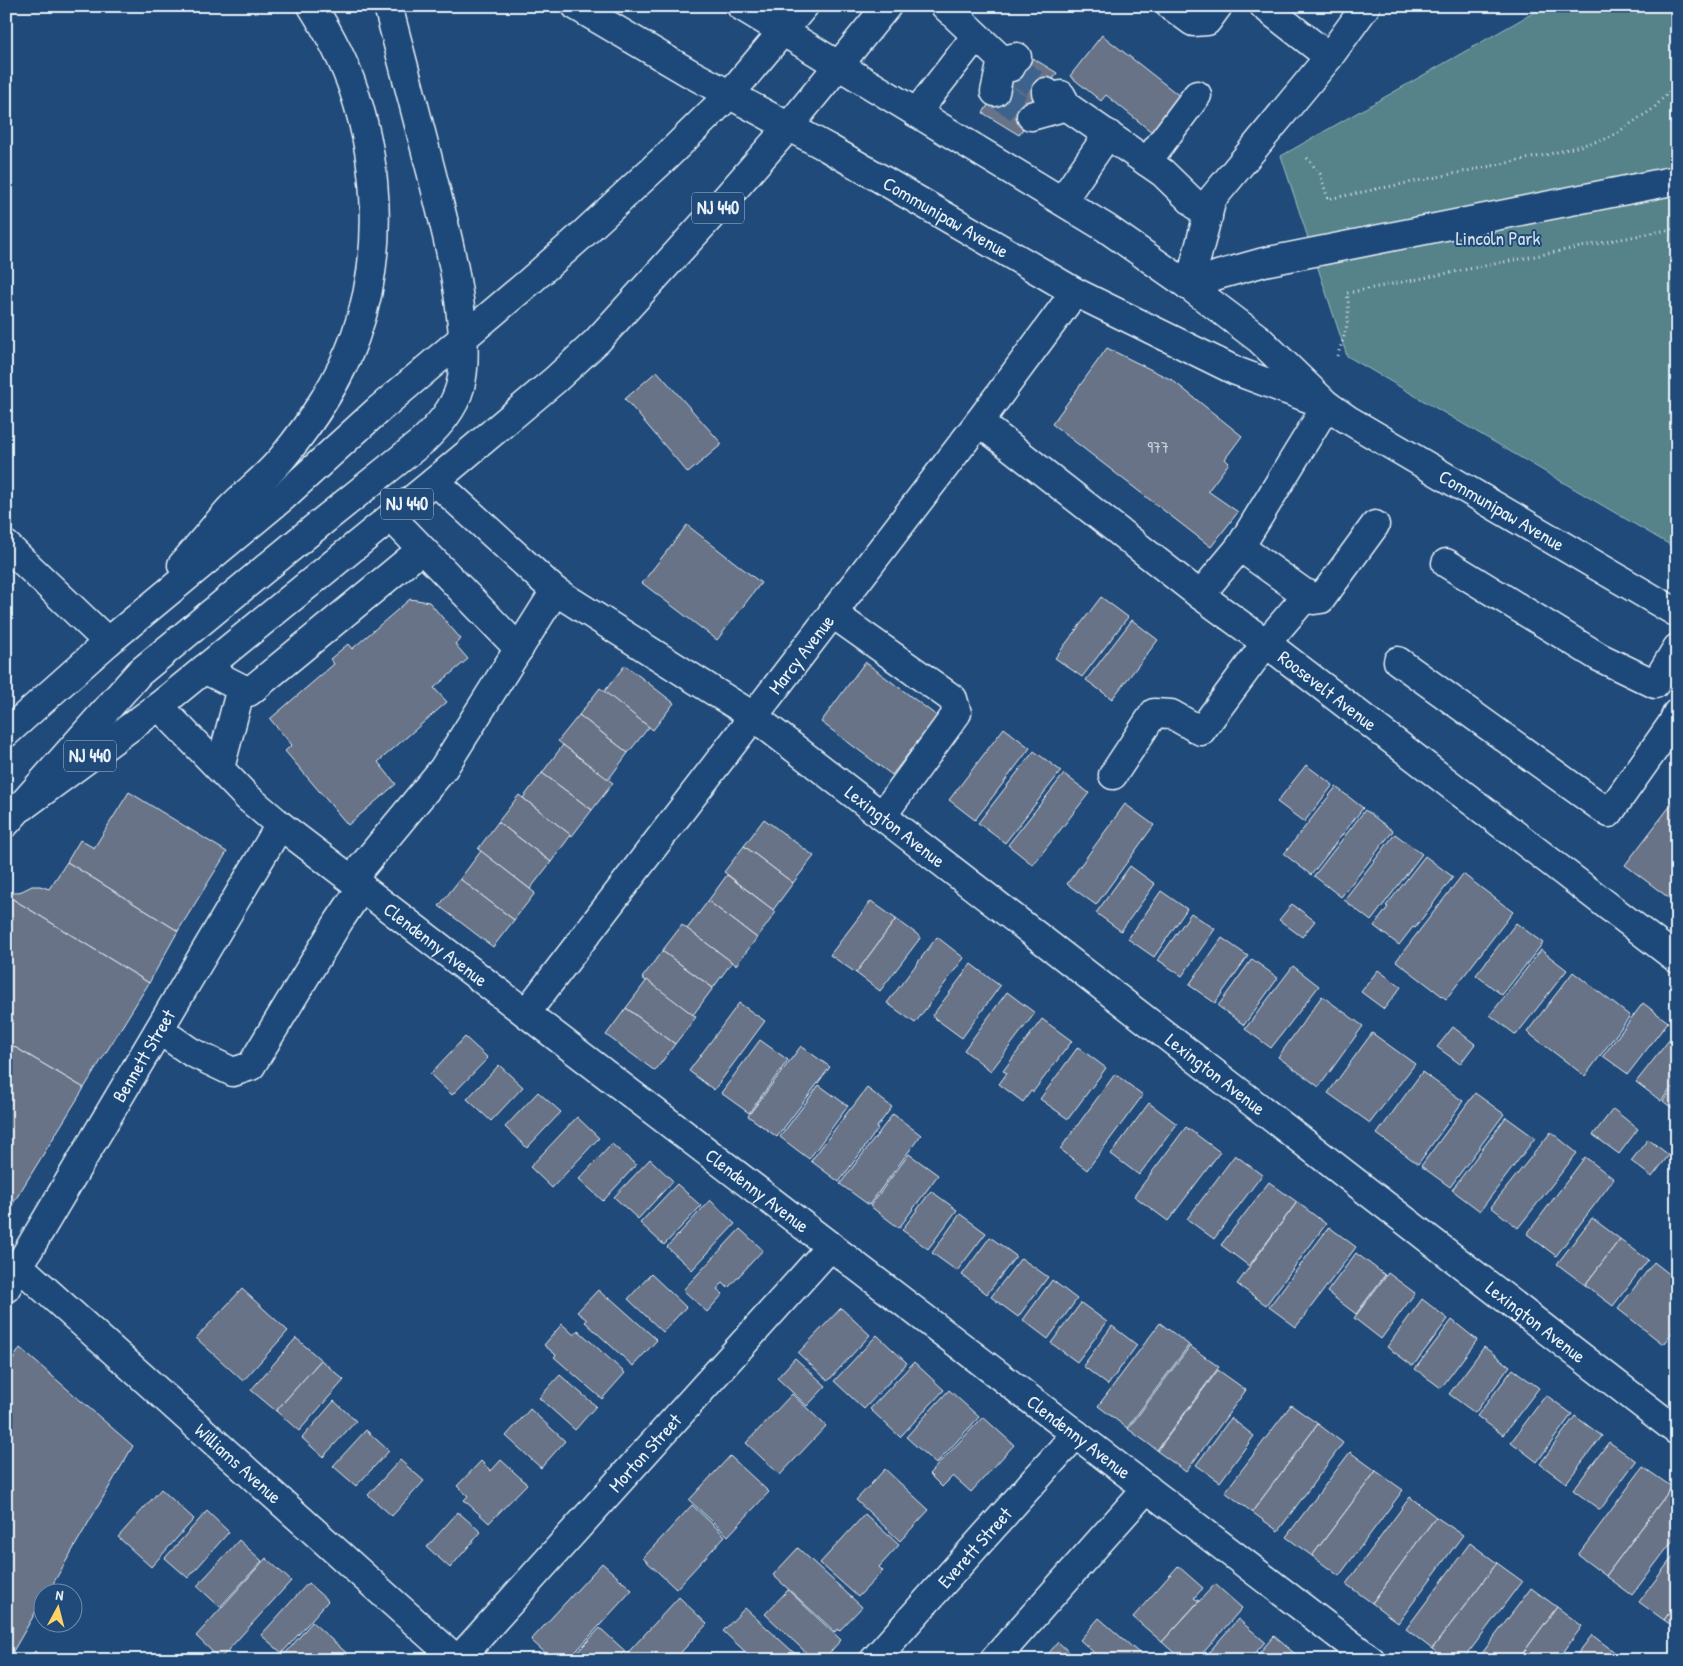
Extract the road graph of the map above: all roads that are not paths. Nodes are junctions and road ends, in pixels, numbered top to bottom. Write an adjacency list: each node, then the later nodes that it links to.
1 (312, 6): 44 (main road)
2 (388, 6): 29 (main road)
3 (576, 6): 17 (main road, Communipaw Avenue)
4 (742, 6): 12 (main road, Communipaw Avenue)
5 (804, 6): 12 (main road)
6 (887, 6): 15 (main road, NJ 440)
7 (945, 6): 13 (main road)
8 (1171, 6): 11 (main road)
9 (1264, 6): 14 (main road)
10 (1366, 6): 14 (main road)
11 (1216, 7)
12 (782, 32): 15 (main road, Communipaw Avenue); 17 (main road)
13 (976, 36): 16 (main road); 19 (main road)
14 (1329, 57): 26 (main road)
15 (838, 66): 19 (main road, Communipaw Avenue); 21 (main road, NJ 440)
16 (995, 92)
17 (730, 94): 21 (main road, Communipaw Avenue); 29 (main road)
18 (1197, 95): 23 (main road)
19 (916, 113): 25 (main road, Communipaw Avenue)
20 (1031, 116): 22 (main road)
21 (789, 126): 28 (main road, Communipaw Avenue); 32 (main road, NJ 440)
22 (1108, 134): 23 (main road); 25 (main road)
23 (1147, 162): 26 (main road)
24 (1677, 180): 27 (main road)
25 (1062, 201): 27 (main road, Communipaw Avenue)
26 (1208, 217): 27 (main road)
27 (1189, 286): 30 (main road, Communipaw Avenue)
28 (1075, 292): 30 (main road, Communipaw Avenue); 31 (main road, Marcy Avenue)
29 (464, 338): 44 (main road); 60 (main road)
30 (1327, 405): 36 (main road); 42 (main road, Communipaw Avenue)
31 (979, 422): 41 (main road, Roosevelt Avenue); 43 (main road, Marcy Avenue)
32 (435, 481): 33 (main road, NJ 440); 39 (main road, Lexington Avenue)
33 (391, 517): 37 (main road); 50 (main road, NJ 440)
34 (1375, 525): 40 (main road)
35 (6, 545): 45 (main road)
36 (1240, 547): 40 (main road); 41 (main road)
37 (421, 550): 48 (main road); 52 (main road)
38 (1446, 563): 51 (main road)
39 (556, 591): 48 (main road); 56 (main road, Lexington Avenue)
40 (1308, 594): 46 (main road)
41 (1200, 595): 46 (main road, Roosevelt Avenue)
42 (1677, 613)
43 (832, 614): 56 (main road, Marcy Avenue); 61 (main road)
44 (138, 616): 45 (main road)
45 (108, 642): 57 (main road)
46 (1266, 643): 59 (main road); 64 (main road, Roosevelt Avenue)
47 (1677, 648): 51 (main road)
48 (519, 649): 63 (main road)
49 (1398, 661): 55 (main road)
50 (204, 669): 52 (main road); 54 (main road, NJ 440)
51 (1655, 684): 53 (main road)
52 (241, 688): 58 (main road)
53 (1677, 702)
54 (159, 706): 58 (main road, Clendenny Avenue); 60 (main road, NJ 440)
55 (1677, 714)
56 (753, 716): 61 (main road, Lexington Avenue); 65 (main road, Marcy Avenue)
57 (6, 733)
58 (220, 768): 62 (main road, Clendenny Avenue)
59 (1114, 775)
60 (14, 815)
61 (882, 816): 69 (main road, Lexington Avenue)
62 (280, 825): 63 (main road, Clendenny Avenue); 66 (main road, Bennett Street)
63 (357, 883): 65 (main road, Clendenny Avenue); 66 (main road)
64 (1677, 959)
65 (526, 1013): 67 (main road, Clendenny Avenue)
66 (159, 1030): 68 (main road, Bennett Street)
67 (831, 1246): 70 (main road, Clendenny Avenue); 72 (main road, Morton Street)
68 (13, 1277): 72 (main road, Williams Avenue)
69 (1677, 1431)
70 (1076, 1434): 71 (main road, Clendenny Avenue); 73 (main road, Everett Street)
71 (1147, 1488): 74 (main road); 75 (main road, Clendenny Avenue)
72 (458, 1660)
73 (874, 1660)
74 (994, 1660)
75 (1371, 1660)

